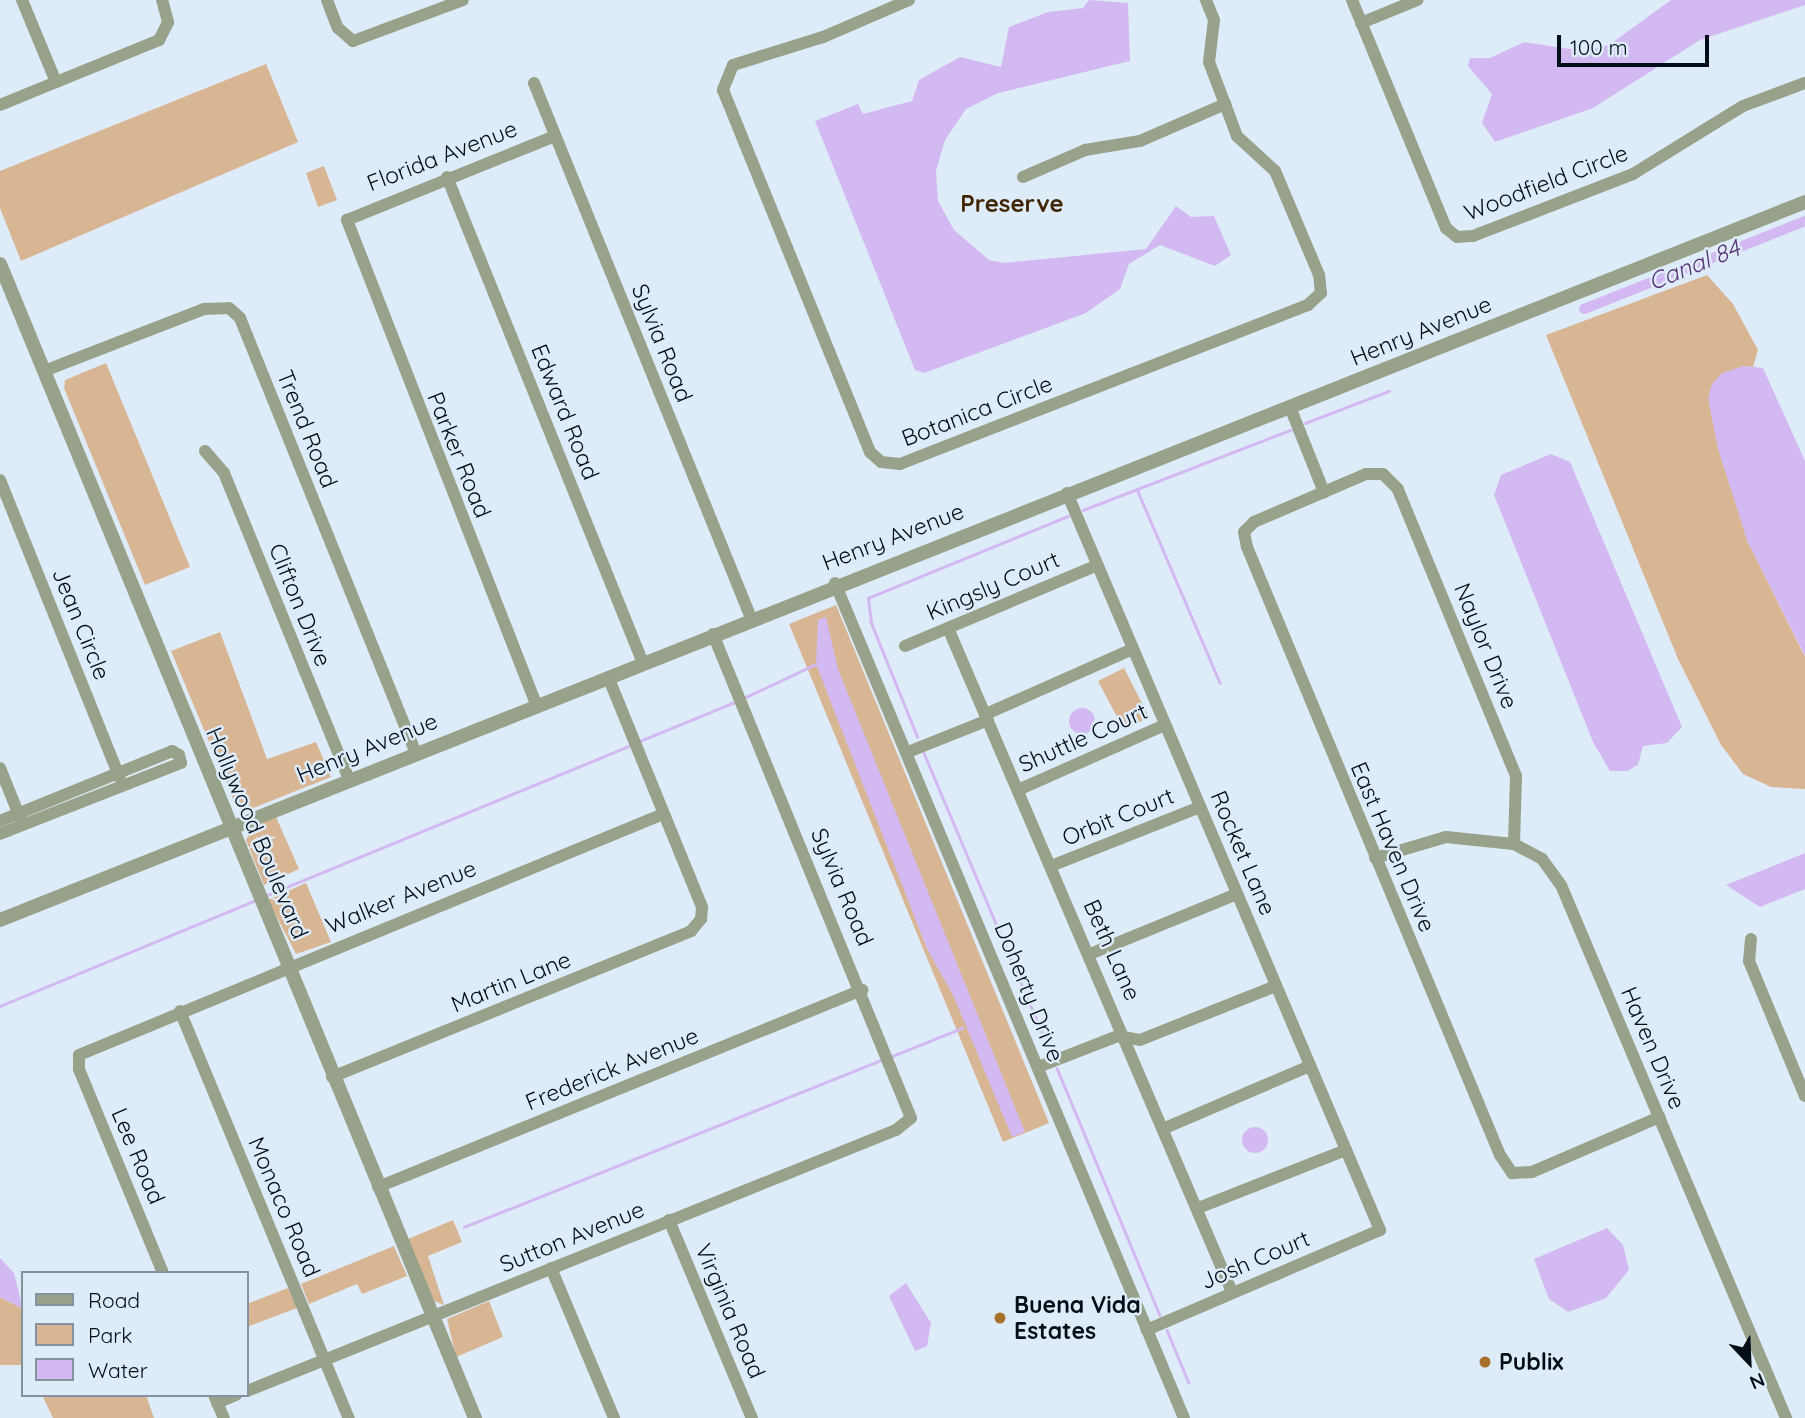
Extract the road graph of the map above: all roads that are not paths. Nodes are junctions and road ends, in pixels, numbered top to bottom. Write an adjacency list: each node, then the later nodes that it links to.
1 (22, 0): 10 (street)
2 (162, 0): 10 (street)
3 (327, 0): 4 (street)
4 (463, 0)
5 (909, 0): 13 (street, Botanica Circle)
6 (1206, 0): 13 (street, Botanica Circle)
7 (1352, 0): 9 (street, Woodfield Circle)
8 (1417, 0): 9 (street)
9 (1361, 23): 12 (street, Woodfield Circle)
10 (56, 82): 14 (street)
11 (534, 83): 15 (street, Sylvia Road)
12 (1805, 83)
13 (1225, 104): 17 (street)
14 (0, 105)
15 (555, 136): 16 (street, Florida Avenue); 29 (street, Sylvia Road)
16 (447, 177): 19 (street, Florida Avenue); 34 (street, Edward Road)
17 (1023, 177)
18 (1805, 202): 22 (street, Henry Avenue)
19 (347, 220): 36 (street, Parker Road)
20 (0, 264): 21 (street, Hollywood Boulevard)
21 (44, 371): 40 (street, Trend Road); 48 (street, Hollywood Boulevard)
22 (1290, 407): 25 (street); 26 (street, Henry Avenue)
23 (205, 451): 42 (street, Clifton Drive)
24 (0, 480): 46 (street, Jean Circle)
25 (1324, 492): 50 (street, Naylor Drive); 51 (street, East Haven Drive)
26 (1067, 493): 27 (street, Rocket Lane); 28 (street, Henry Avenue)
27 (1098, 565): 30 (street, Kingsly Court); 33 (street, Rocket Lane)
28 (835, 583): 29 (street, Henry Avenue); 39 (street, Doherty Drive)
29 (751, 618): 31 (street, Henry Avenue)
30 (948, 628): 32 (street, Kingsly Court); 37 (street, Beth Lane)
31 (713, 634): 34 (street, Henry Avenue); 59 (street, Sylvia Road)
32 (905, 646)
33 (1133, 649): 37 (street); 38 (street, Rocket Lane)
34 (643, 663): 35 (street, Henry Avenue)
35 (608, 677): 36 (street, Henry Avenue); 45 (street)
36 (536, 704): 40 (street, Henry Avenue)
37 (987, 717): 39 (street); 43 (street, Beth Lane)
38 (1165, 724): 43 (street, Shuttle Court); 44 (street, Rocket Lane)
39 (908, 752): 64 (street, Doherty Drive)
40 (416, 753): 42 (street, Henry Avenue)
41 (0, 768): 46 (street)
42 (349, 779): 48 (street, Henry Avenue)
43 (1018, 790): 52 (street, Beth Lane)
44 (1200, 807): 52 (street, Orbit Court); 53 (street, Rocket Lane)
45 (663, 814): 57 (street, Walker Avenue); 65 (street, Martin Lane)
46 (20, 819): 47 (street); 49 (street)
47 (0, 821)
48 (230, 828): 54 (street, Henry Avenue); 57 (street, Hollywood Boulevard)
49 (0, 834)
50 (1514, 844): 51 (street, Haven Drive); 68 (street, Haven Drive)
51 (1375, 858): 68 (street, East Haven Drive)
52 (1051, 866): 56 (street, Beth Lane)
53 (1237, 894): 56 (street); 58 (street, Rocket Lane)
54 (0, 920)
55 (1751, 939): 66 (street)
56 (1090, 954): 61 (street, Beth Lane)
57 (288, 966): 60 (street, Walker Avenue); 65 (street, Hollywood Boulevard)
58 (1276, 986): 61 (street); 63 (street, Rocket Lane)
59 (862, 990): 67 (street, Sylvia Road); 71 (street, Frederick Avenue)
60 (180, 1011): 62 (street, Walker Avenue); 80 (street, Monaco Road)
61 (1128, 1038): 64 (street); 69 (street, Beth Lane)
62 (79, 1055): 76 (street, Lee Road)
63 (1310, 1066): 69 (street); 70 (street, Rocket Lane)
64 (1038, 1067): 79 (street, Doherty Drive)
65 (332, 1077): 71 (street, Hollywood Boulevard)
66 (1805, 1097)
67 (911, 1118): 73 (street, Sutton Avenue)
68 (1660, 1118): 89 (street, Haven Drive)
69 (1165, 1128): 72 (street, Beth Lane)
70 (1346, 1150): 72 (street); 74 (street, Rocket Lane)
71 (378, 1187): 78 (street, Hollywood Boulevard)
72 (1198, 1208): 77 (street, Beth Lane)
73 (669, 1220): 75 (street, Sutton Avenue); 87 (street, Virginia Road)
74 (1380, 1230): 77 (street, Josh Court)
75 (551, 1268): 78 (street, Sutton Avenue); 86 (street)
76 (162, 1271)
77 (1232, 1292): 79 (street, Josh Court)
78 (432, 1316): 80 (street, Sutton Avenue); 85 (street, Hollywood Boulevard)
79 (1147, 1330): 88 (street, Doherty Drive)
80 (324, 1359): 81 (street, Sutton Avenue); 84 (street, Monaco Road)
81 (248, 1391)
82 (216, 1399): 83 (street)
83 (223, 1418)
84 (349, 1418)
85 (475, 1418)
86 (614, 1418)
87 (752, 1418)
88 (1184, 1418)
89 (1786, 1418)

